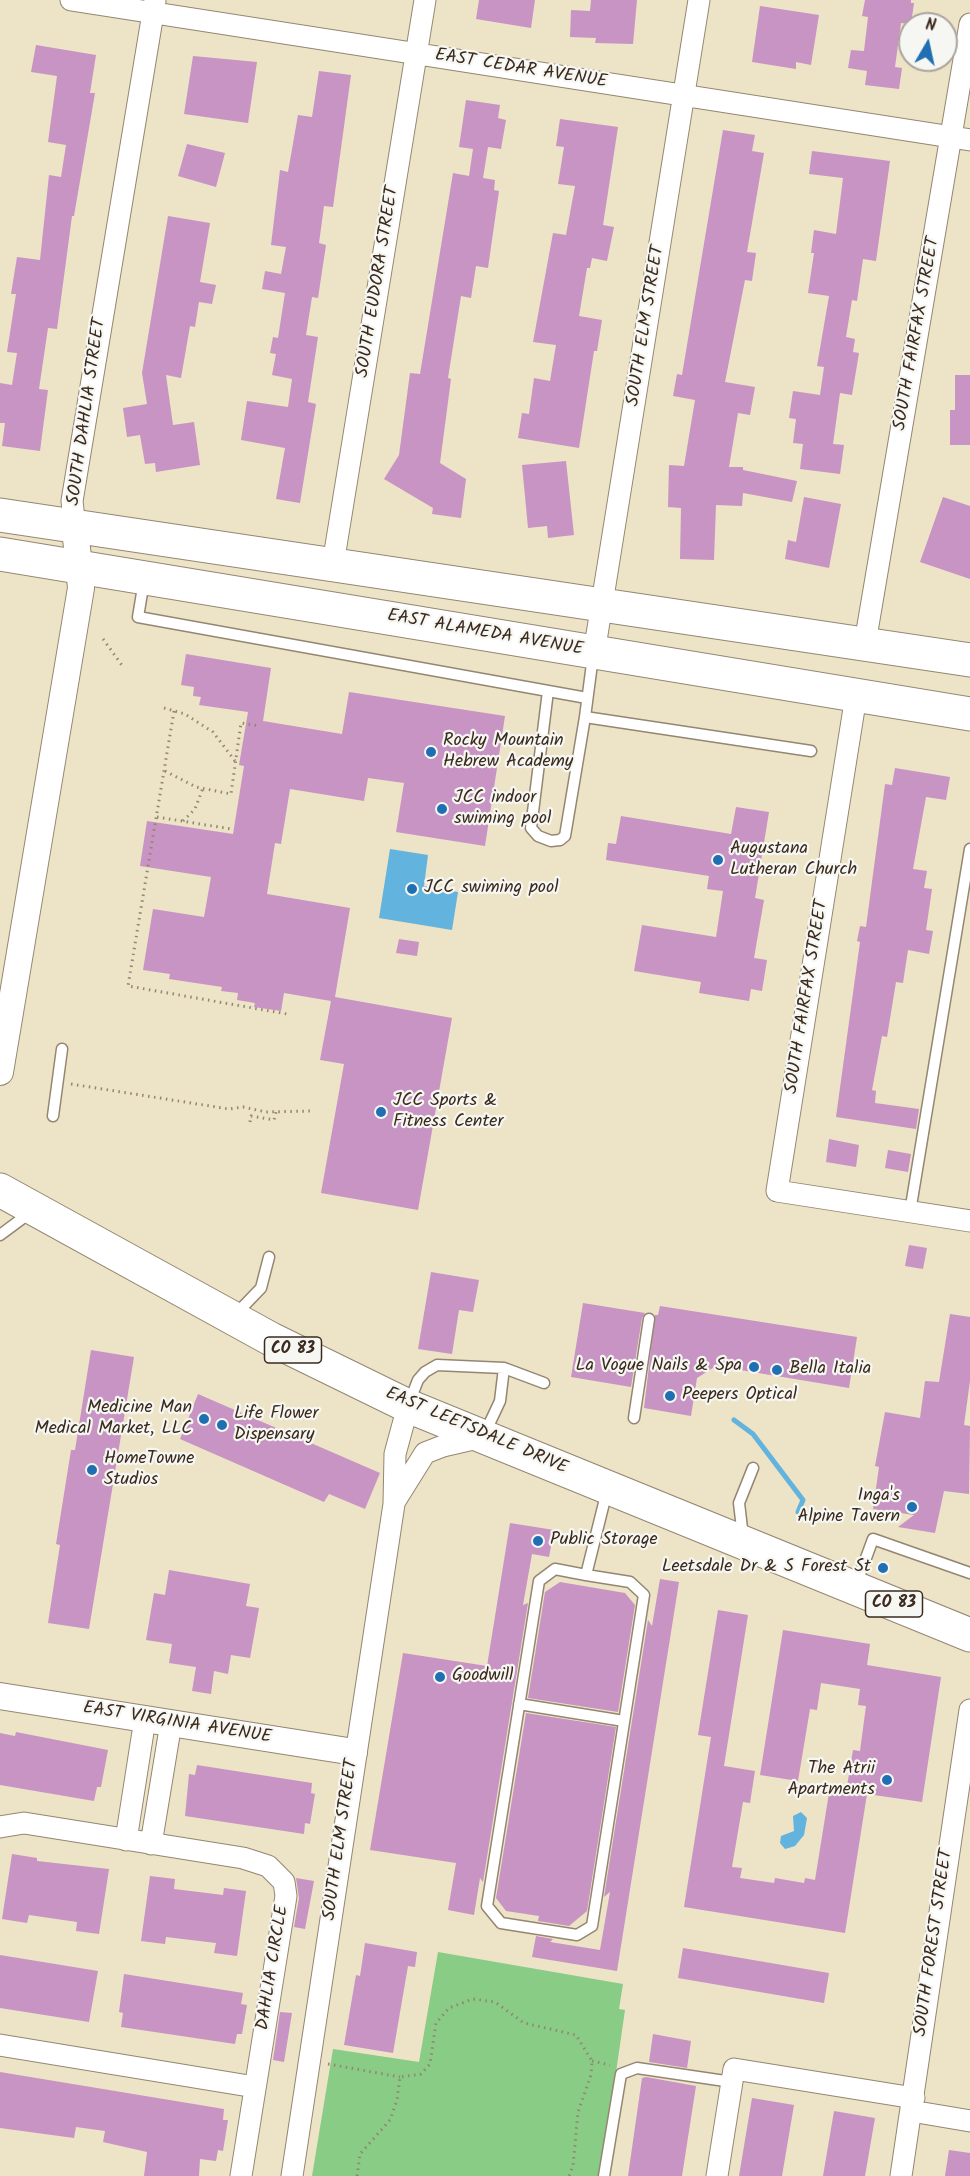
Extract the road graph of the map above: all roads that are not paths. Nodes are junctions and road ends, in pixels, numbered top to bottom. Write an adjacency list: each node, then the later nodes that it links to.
1 (71, 0): 4 (street, EAST CEDAR AVENUE)
2 (425, 0): 6 (street, SOUTH EUDORA STREET)
3 (699, 0): 7 (street, SOUTH ELM STREET)
4 (154, 6): 6 (street, EAST CEDAR AVENUE); 10 (street, SOUTH DAHLIA STREET)
5 (970, 24): 8 (street, SOUTH FAIRFAX STREET)
6 (417, 54): 7 (street, EAST CEDAR AVENUE); 12 (street, SOUTH EUDORA STREET)
7 (684, 96): 8 (street, EAST CEDAR AVENUE); 15 (street, SOUTH ELM STREET)
8 (961, 139): 16 (street, SOUTH FAIRFAX STREET)
9 (0, 515): 10 (main road)
10 (75, 528): 12 (main road); 13 (street, SOUTH DAHLIA STREET)
11 (0, 554): 13 (main road, EAST ALAMEDA AVENUE)
12 (333, 564): 15 (main road)
13 (81, 567): 14 (main road, EAST ALAMEDA AVENUE); 27 (street, SOUTH DAHLIA STREET)
14 (144, 577): 17 (main road, EAST ALAMEDA AVENUE); 19 (lane)
15 (601, 604): 16 (main road); 17 (street, SOUTH ELM STREET)
16 (865, 643): 18 (main road)
17 (594, 653): 20 (main road, EAST ALAMEDA AVENUE); 21 (lane)
18 (970, 660)
19 (548, 691): 21 (lane); 23 (lane)
20 (856, 696): 22 (main road, EAST ALAMEDA AVENUE); 31 (street, SOUTH FAIRFAX STREET)
21 (587, 698): 23 (lane)
22 (970, 714)
23 (585, 717): 24 (lane)
24 (811, 751)
25 (970, 849): 31 (lane)
26 (62, 1049): 28 (lane)
27 (0, 1072)
28 (53, 1116)
29 (0, 1190): 30 (main road, EAST LEETSDALE DRIVE / CO 83)
30 (34, 1210): 33 (lane); 35 (main road, EAST LEETSDALE DRIVE / CO 83)
31 (910, 1212): 32 (street)
32 (970, 1221)
33 (0, 1234)
34 (269, 1257): 35 (lane)
35 (232, 1318): 39 (main road, EAST LEETSDALE DRIVE / CO 83)
36 (649, 1319): 40 (lane)
37 (504, 1368): 38 (lane); 39 (lane); 41 (lane)
38 (544, 1383)
39 (408, 1406): 41 (main road, EAST LEETSDALE DRIVE / CO 83); 44 (street, SOUTH ELM STREET)
40 (634, 1418)
41 (484, 1436): 43 (main road, EAST LEETSDALE DRIVE / CO 83); 44 (street, SOUTH ELM STREET)
42 (753, 1468): 45 (lane)
43 (608, 1487): 45 (main road, EAST LEETSDALE DRIVE / CO 83); 47 (lane)
44 (394, 1504): 56 (street, SOUTH ELM STREET)
45 (744, 1543): 48 (main road, EAST LEETSDALE DRIVE / CO 83)
46 (970, 1573): 48 (lane)
47 (586, 1575): 51 (lane); 54 (lane)
48 (855, 1588): 49 (main road, EAST LEETSDALE DRIVE / CO 83)
49 (970, 1635)
50 (0, 1696): 53 (street, EAST VIRGINIA AVENUE)
51 (519, 1704): 54 (lane); 54 (lane)
52 (970, 1710): 63 (street, SOUTH FOREST STREET)
53 (146, 1719): 55 (street, EAST VIRGINIA AVENUE); 58 (street)
54 (624, 1721)
55 (171, 1723): 56 (street, EAST VIRGINIA AVENUE); 59 (street)
56 (354, 1752): 66 (street, SOUTH ELM STREET)
57 (0, 1827): 58 (street, DAHLIA CIRCLE)
58 (126, 1840): 59 (street, DAHLIA CIRCLE)
59 (151, 1844): 62 (street, DAHLIA CIRCLE)
60 (0, 2045): 62 (street)
61 (733, 2075): 63 (street); 67 (lane); 68 (street)
62 (255, 2087): 65 (street, DAHLIA CIRCLE)
63 (913, 2105): 64 (street); 69 (street, SOUTH FOREST STREET)
64 (970, 2121)
65 (242, 2176)
66 (292, 2176)
67 (604, 2176)
68 (717, 2176)
69 (901, 2176)

